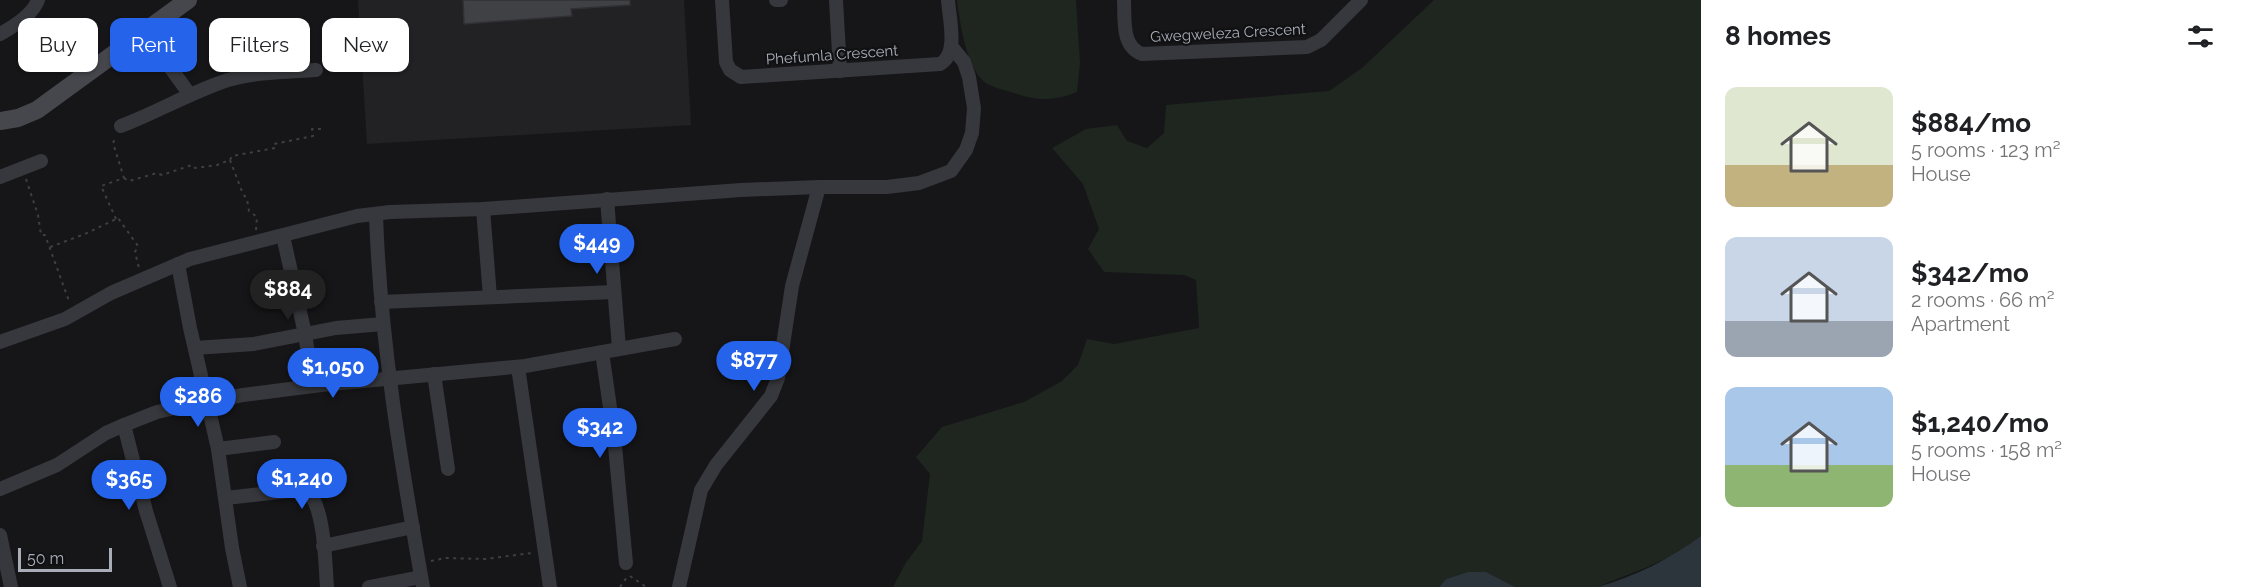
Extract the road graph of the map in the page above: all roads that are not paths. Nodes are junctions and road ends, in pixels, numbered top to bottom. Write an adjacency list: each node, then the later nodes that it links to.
1 (38, 0): 11 (street)
2 (188, 0): 10 (street)
3 (722, 0): 15 (street, Phefumla Crescent)
4 (776, 0): 5 (street)
5 (781, 0)
6 (836, 0): 15 (street)
7 (948, 0): 12 (street)
8 (1124, 0): 9 (street, Gwegweleza Crescent)
9 (1361, 0)
10 (164, 18)
11 (0, 34)
12 (951, 46): 15 (street, Phefumla Crescent); 22 (street)
13 (110, 57): 18 (street)
14 (316, 70): 17 (street)
15 (840, 71)
16 (174, 72): 17 (street)
17 (190, 95): 19 (street)
18 (0, 121)
19 (121, 126)
20 (40, 160): 21 (street)
21 (0, 177)
22 (819, 187): 23 (street); 60 (street)
23 (607, 199): 24 (street); 28 (street)
24 (483, 209): 25 (street); 29 (street)
25 (376, 213): 26 (street); 30 (street)
26 (283, 236): 27 (street); 32 (street)
27 (178, 264): 34 (street); 35 (street)
28 (614, 292): 29 (street); 36 (street)
29 (490, 297): 30 (street)
30 (381, 302): 31 (street)
31 (383, 324): 32 (street); 40 (street)
32 (305, 334): 35 (street); 41 (street)
33 (675, 339): 36 (street)
34 (0, 342)
35 (195, 348): 42 (street)
36 (619, 348): 37 (street)
37 (602, 352): 38 (street); 52 (street)
38 (518, 367): 39 (street); 59 (street)
39 (434, 375): 40 (street); 46 (street)
40 (389, 378): 41 (street); 49 (street)
41 (313, 386): 42 (street)
42 (208, 400): 43 (street); 45 (street)
43 (124, 425): 47 (street); 55 (street)
44 (274, 442): 45 (street)
45 (218, 449): 48 (street)
46 (448, 469)
47 (0, 489)
48 (226, 498): 51 (street); 56 (street)
49 (414, 527): 51 (street); 53 (street)
50 (0, 535): 54 (street)
51 (323, 546): 57 (street)
52 (627, 568)
53 (421, 576): 58 (street)
54 (11, 587)
55 (170, 587)
56 (240, 587)
57 (327, 587)
58 (369, 587)
59 (550, 587)
60 (679, 587)

